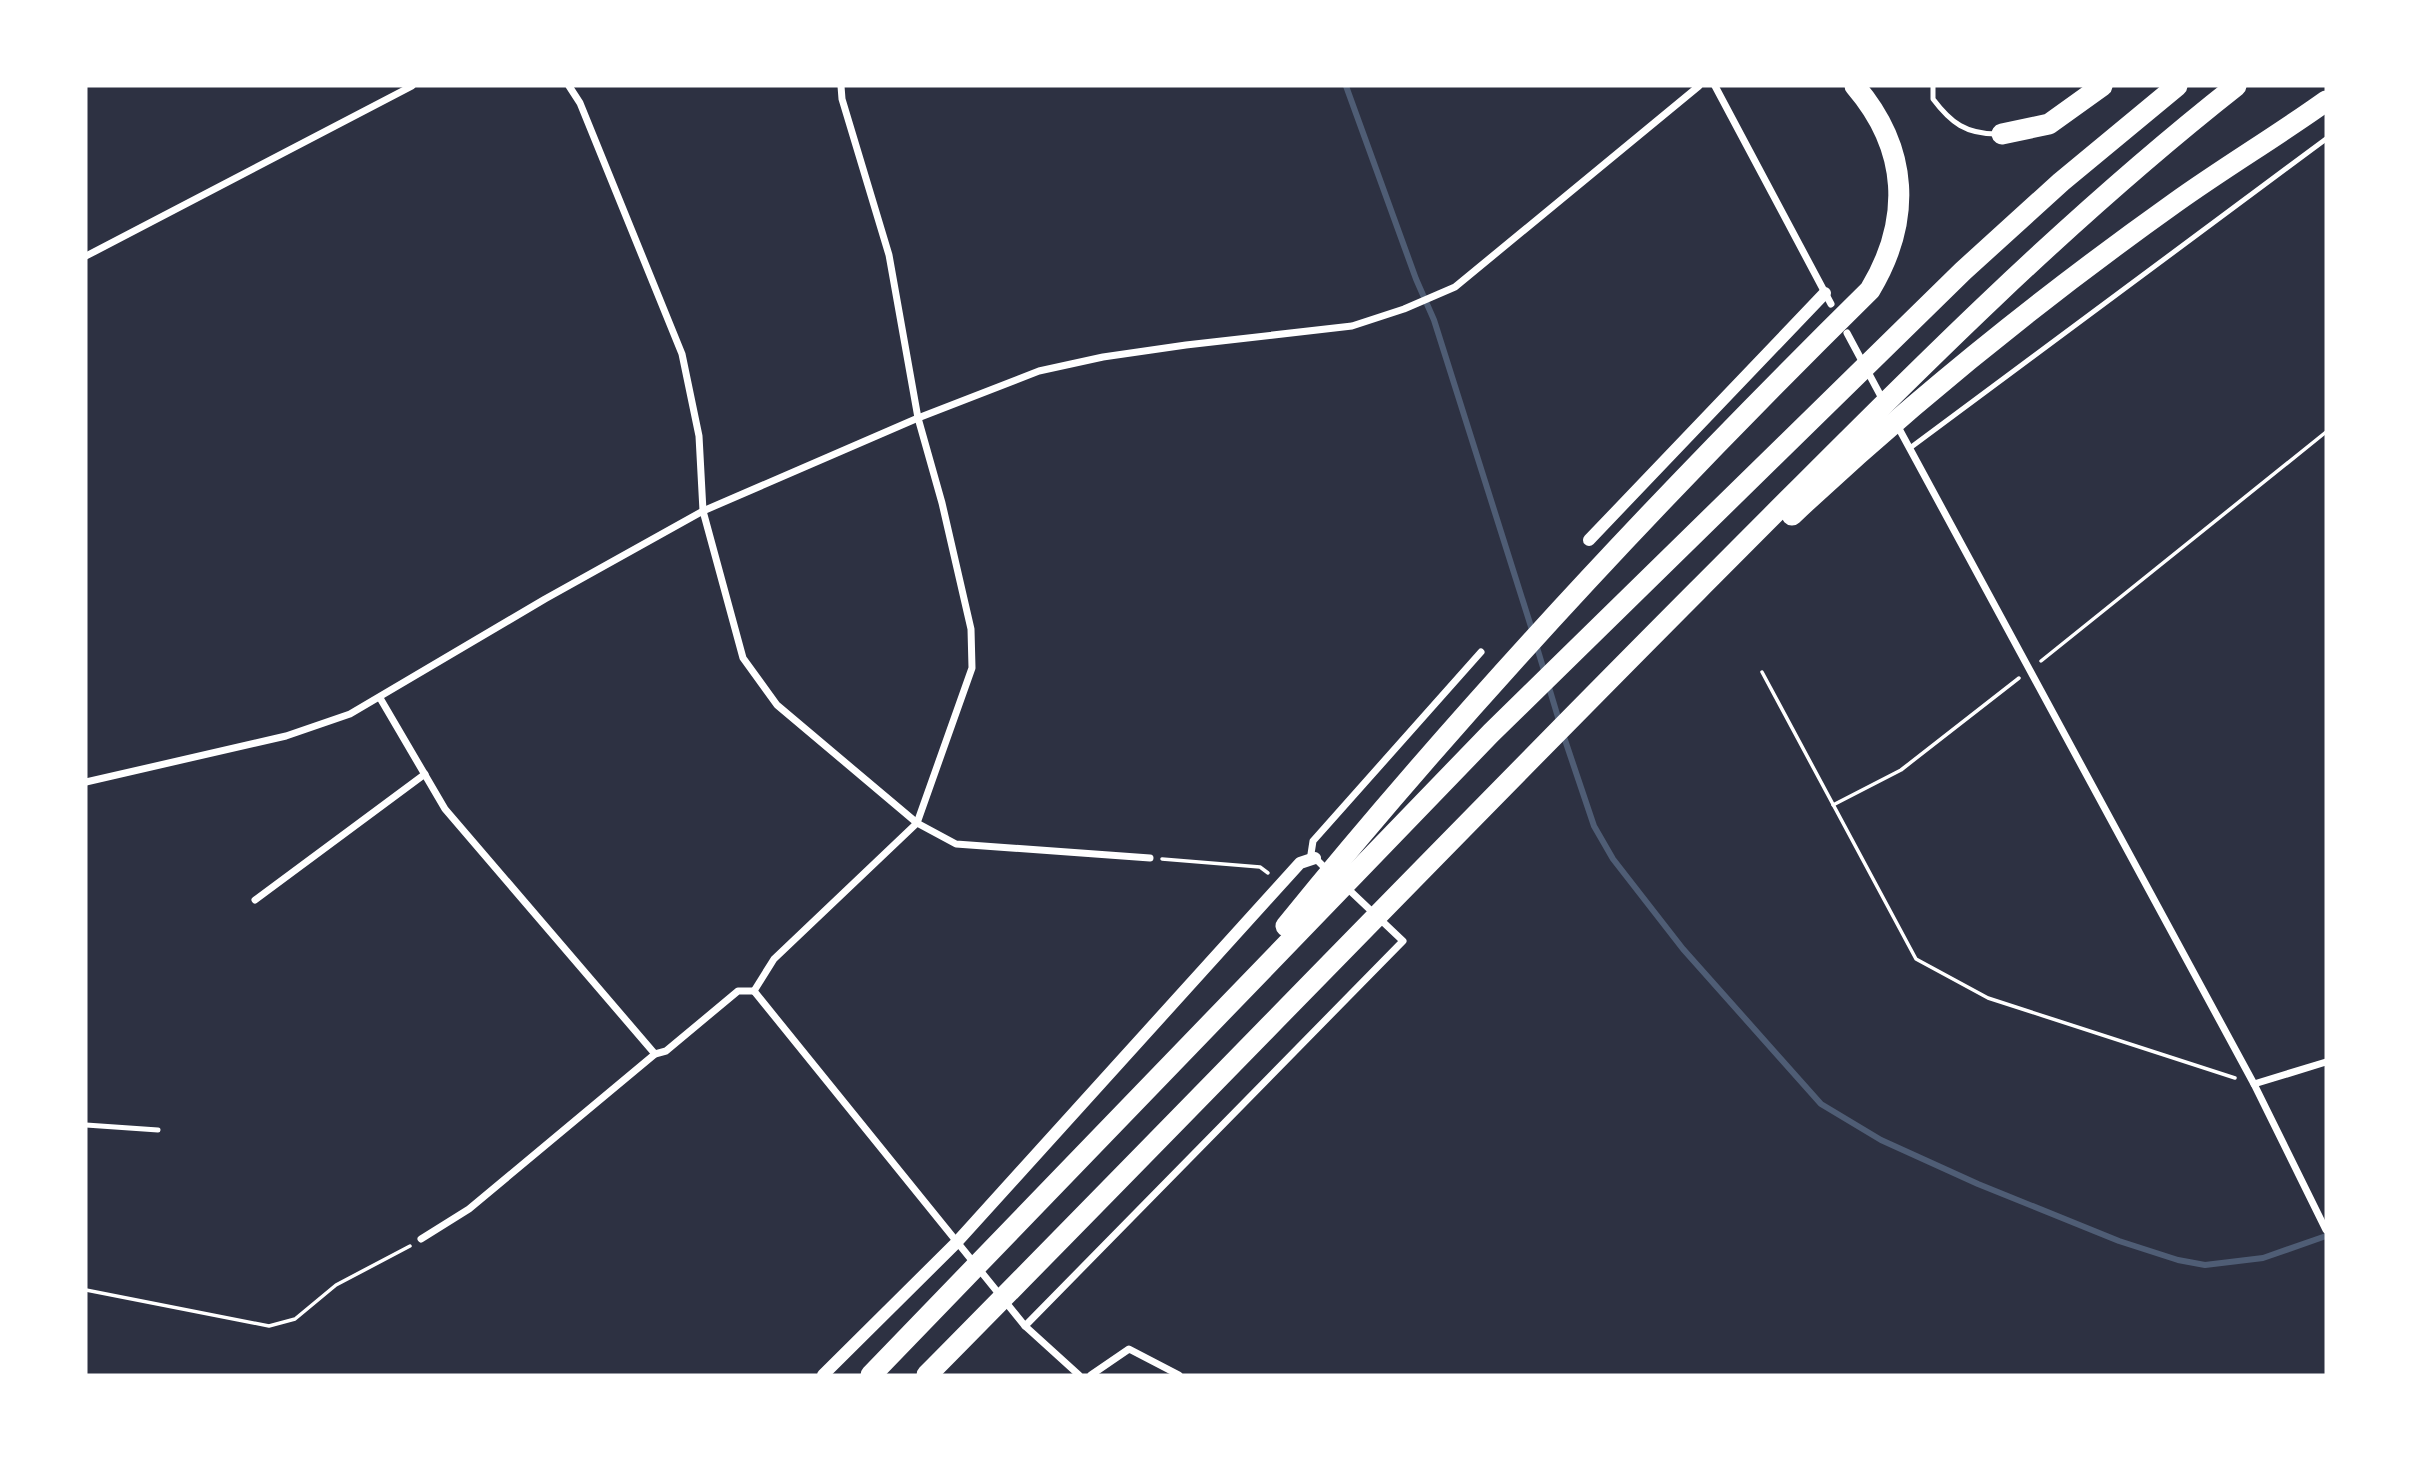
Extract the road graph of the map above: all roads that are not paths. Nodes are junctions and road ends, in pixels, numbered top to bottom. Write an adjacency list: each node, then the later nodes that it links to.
1 (412, 86): 14 (street)
2 (569, 86): 19 (street)
3 (841, 86): 17 (street)
4 (1699, 86): 17 (street)
5 (1715, 86): 15 (street)
6 (1855, 86): 31 (highway)
7 (1933, 86): 12 (lane)
8 (2102, 86): 12 (highway)
9 (2177, 86): 31 (highway)
10 (2236, 86): 22 (highway)
11 (2326, 101): 22 (highway)
12 (2002, 134)
13 (2326, 139): 18 (lane)
14 (86, 256)
15 (1828, 299): 20 (street)
16 (1847, 333): 18 (street)
17 (918, 418): 19 (street); 26 (street)
18 (1910, 448): 34 (street)
19 (703, 511): 23 (street); 26 (street)
20 (1588, 540)
21 (1481, 652): 28 (street)
22 (1597, 692): 43 (highway)
23 (380, 698): 24 (street); 25 (street)
24 (425, 774): 29 (street); 32 (street)
25 (86, 782)
26 (917, 823): 27 (street); 30 (street)
27 (1150, 858)
28 (1315, 858): 39 (street); 40 (street)
29 (255, 900)
30 (754, 990): 32 (street); 39 (street)
31 (1200, 1031): 42 (highway)
32 (655, 1054): 38 (street)
33 (2326, 1062): 34 (street)
34 (2254, 1084): 37 (street)
35 (86, 1125): 36 (lane)
36 (158, 1130)
37 (2326, 1230)
38 (421, 1239)
39 (956, 1243): 40 (street); 41 (street)
40 (1025, 1326): 44 (street)
41 (823, 1375)
42 (871, 1375)
43 (928, 1375)
44 (1079, 1375)
45 (1091, 1375): 46 (street)
46 (1179, 1375)

